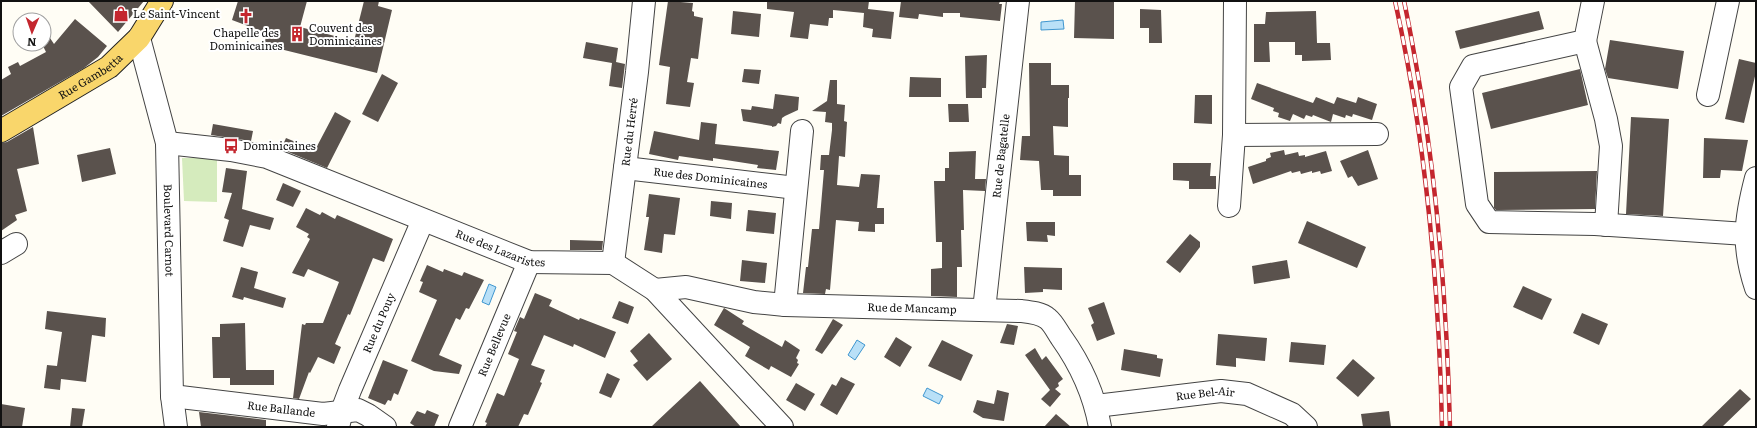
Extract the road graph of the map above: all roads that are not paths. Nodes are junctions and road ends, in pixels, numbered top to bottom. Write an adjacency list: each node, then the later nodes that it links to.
1 (162, 1): 7 (main road, Rue Gambetta)
2 (644, 1): 15 (street, Rue du Herré)
3 (1018, 1): 27 (street, Rue de Bagatelle)
4 (1235, 1): 13 (street)
5 (1593, 1): 8 (street)
6 (1728, 1): 9 (street)
7 (139, 38): 11 (main road, Rue Gambetta); 14 (street, Boulevard Carnot)
8 (1585, 41): 20 (street); 20 (street)
9 (1708, 95)
10 (802, 131): 17 (street)
11 (1, 132)
12 (1377, 134): 13 (street)
13 (1234, 135): 18 (street)
14 (167, 144): 19 (street, Rue des Lazaristes); 28 (street, Boulevard Carnot)
15 (625, 168): 17 (street, Rue des Dominicaines); 23 (street, Rue du Herré)
16 (1756, 178): 21 (street)
17 (796, 188): 26 (street)
18 (1230, 206)
19 (423, 220): 22 (street, Rue des Lazaristes); 30 (street, Rue du Pouy)
20 (1606, 225): 21 (street)
21 (1746, 234): 24 (street)
22 (529, 262): 23 (street, Rue des Lazaristes); 33 (street, Rue Bellevue)
23 (613, 263): 25 (street)
24 (1756, 288)
25 (655, 290): 26 (street, Rue de Mancamp); 34 (street)
26 (785, 305): 27 (street, Rue de Mancamp)
27 (984, 310): 29 (street, Rue de Mancamp)
28 (172, 396): 30 (street, Rue Ballande); 31 (street, Boulevard Carnot)
29 (1096, 406): 35 (street, Rue de Mancamp); 36 (street, Rue Bel-Air)
30 (340, 419): 32 (street, Rue Ballande)
31 (176, 427)
32 (385, 427)
33 (460, 427)
34 (782, 427)
35 (1100, 427)
36 (1306, 427)

